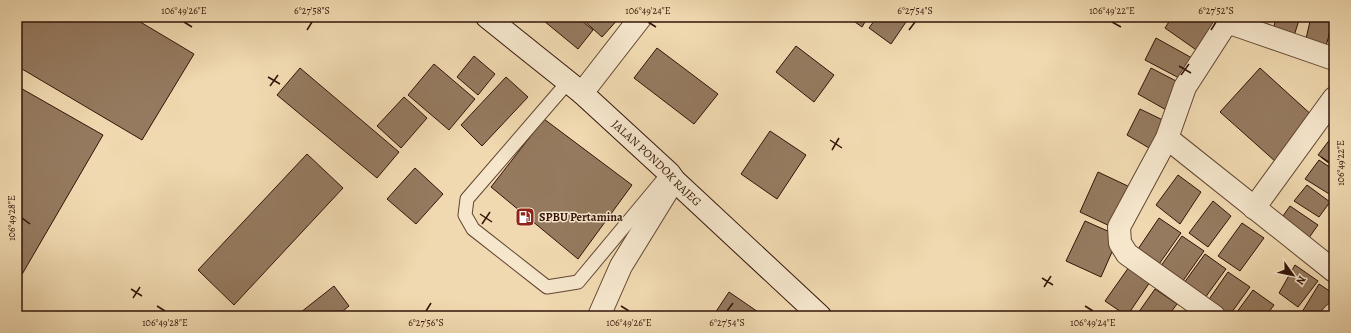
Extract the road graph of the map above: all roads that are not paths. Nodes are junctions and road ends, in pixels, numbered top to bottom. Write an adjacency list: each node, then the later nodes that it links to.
1 (487, 17): 5 (street, JALAN PONDOK RAJEG)
2 (641, 17): 5 (street)
3 (1229, 19): 4 (street); 7 (street)
4 (1334, 59)
5 (575, 88): 8 (street, JALAN PONDOK RAJEG); 8 (lane)
6 (1334, 98): 9 (street)
7 (1167, 138): 9 (street); 13 (street)
8 (672, 176): 11 (street); 12 (street, JALAN PONDOK RAJEG)
9 (1254, 208): 10 (street)
10 (1334, 271)
11 (599, 316)
12 (820, 316)
13 (1214, 316)

